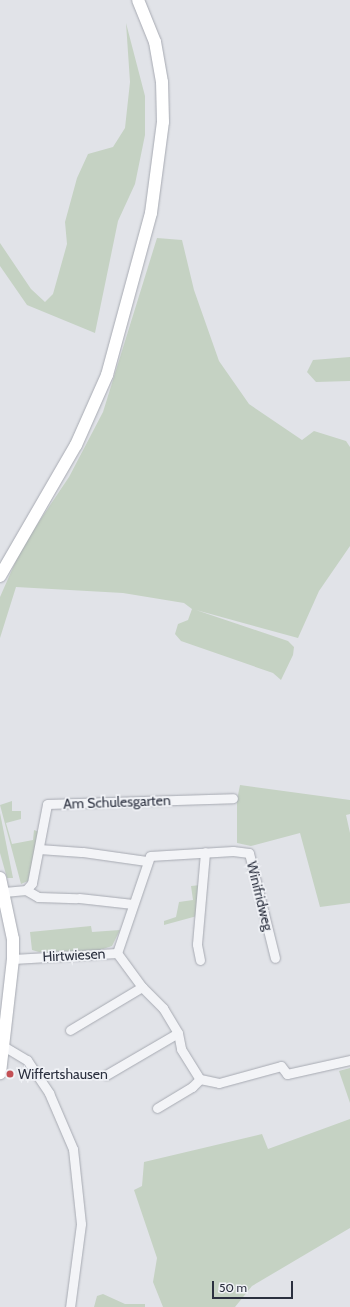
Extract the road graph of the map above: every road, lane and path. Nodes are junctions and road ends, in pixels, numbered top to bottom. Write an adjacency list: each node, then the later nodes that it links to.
1 (138, 0): 2 (street)
2 (0, 576)
3 (233, 798): 4 (street, Am Schulesgarten)
4 (39, 849): 6 (street); 8 (street, Am Schulesgarten)
5 (205, 852): 6 (street, Winifridweg); 12 (street, Winifridweg); 14 (street)
6 (146, 861): 10 (street)
7 (0, 878): 9 (street)
8 (26, 890): 9 (street); 10 (street)
9 (4, 892): 13 (street)
10 (133, 904): 11 (street)
11 (117, 953): 13 (street, Hirtwiesen); 15 (street, Hirtwiesen)
12 (275, 958)
13 (14, 959): 18 (street)
14 (200, 960)
15 (142, 987): 16 (street); 17 (street, Hirtwiesen)
16 (70, 1030)
17 (178, 1033): 21 (street); 22 (street, Hirtwiesen)
18 (5, 1047): 20 (street); 24 (street)
19 (350, 1060): 22 (street)
20 (0, 1073)
21 (106, 1075)
22 (200, 1079): 23 (street)
23 (157, 1108)
24 (70, 1307)

